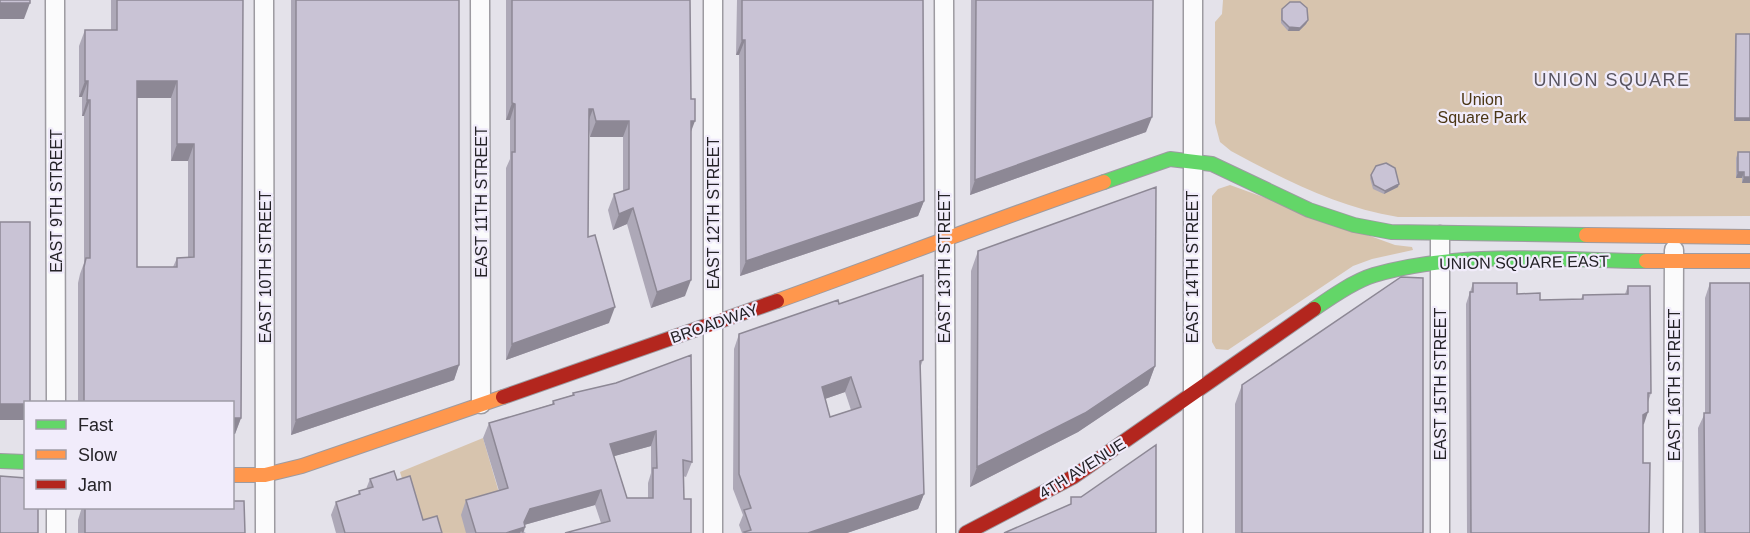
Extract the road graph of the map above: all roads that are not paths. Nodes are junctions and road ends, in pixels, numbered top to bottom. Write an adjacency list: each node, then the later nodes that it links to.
1 (56, 0): 17 (street, EAST 9TH STREET)
2 (264, 0): 21 (street, EAST 10TH STREET)
3 (480, 0): 18 (street, EAST 11TH STREET)
4 (713, 0): 15 (street, EAST 12TH STREET)
5 (944, 0): 11 (street, EAST 13TH STREET)
6 (1192, 0): 7 (street, EAST 14TH STREET)
7 (1192, 160): 8 (main road, UNION SQUARE EAST); 11 (main road, BROADWAY); 16 (street, EAST 14TH STREET)
8 (1440, 235): 9 (main road, UNION SQUARE EAST); 14 (street, EAST 15TH STREET)
9 (1674, 236): 10 (main road, UNION SQUARE EAST); 12 (street, EAST 16TH STREET)
10 (1750, 237)
11 (944, 240): 15 (main road, BROADWAY); 27 (street, EAST 13TH STREET)
12 (1674, 261): 13 (main road, UNION SQUARE EAST); 14 (main road, UNION SQUARE EAST); 31 (street, EAST 16TH STREET)
13 (1750, 261)
14 (1440, 262): 16 (main road, UNION SQUARE EAST); 30 (street, EAST 15TH STREET)
15 (713, 323): 18 (main road, BROADWAY); 26 (street, EAST 12TH STREET)
16 (1192, 395): 28 (main road, 4TH AVENUE); 29 (street, EAST 14TH STREET)
17 (56, 401)
18 (481, 404): 21 (main road, BROADWAY)
19 (0, 461): 20 (main road)
20 (24, 462)
21 (265, 475): 22 (main road, BROADWAY); 25 (street, EAST 10TH STREET)
22 (234, 476)
23 (56, 509): 24 (street)
24 (56, 533)
25 (265, 533)
26 (713, 533)
27 (946, 533)
28 (966, 533)
29 (1193, 533)
30 (1440, 533)
31 (1673, 533)

